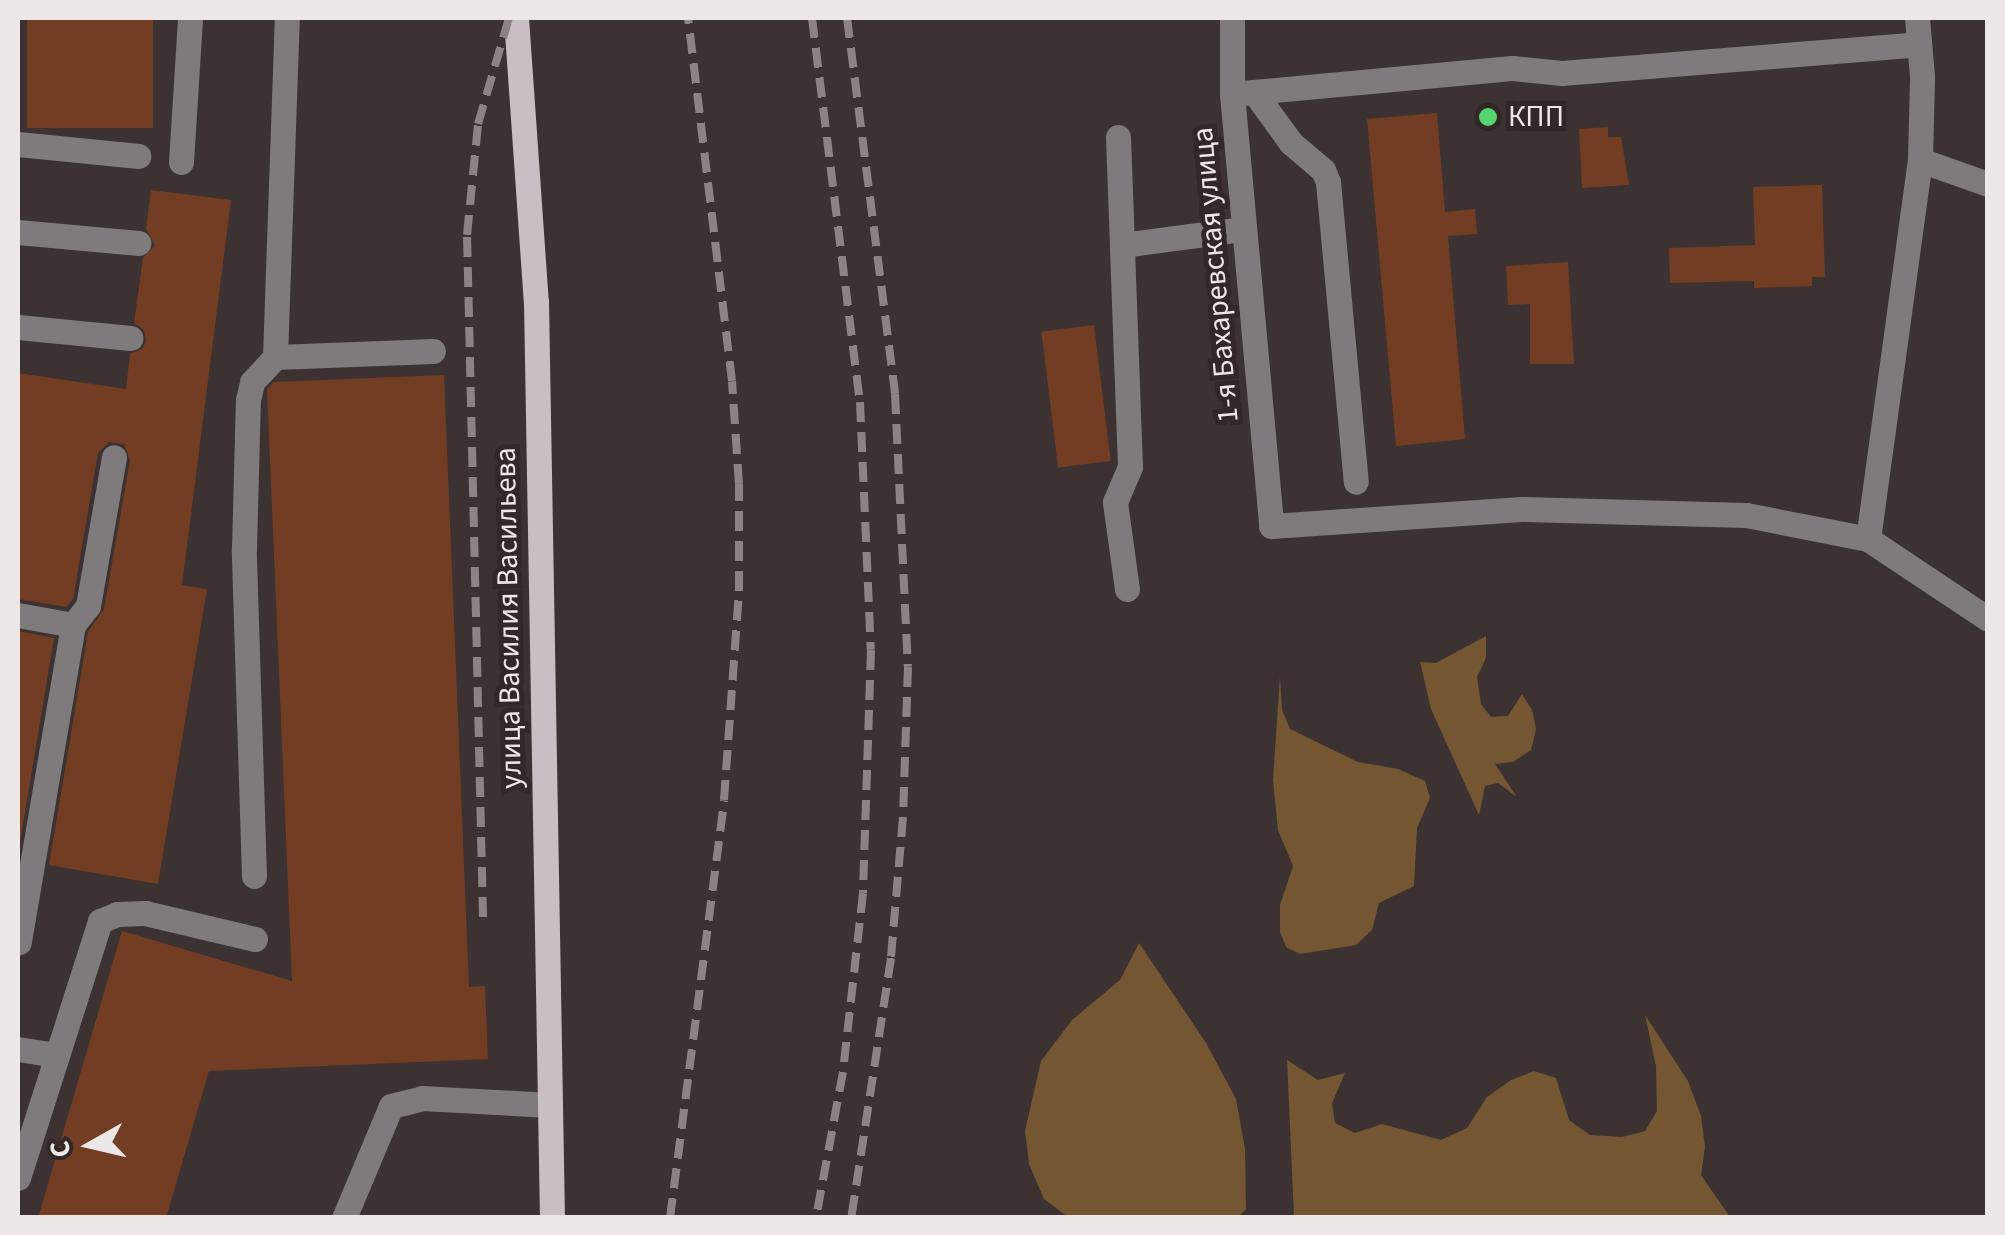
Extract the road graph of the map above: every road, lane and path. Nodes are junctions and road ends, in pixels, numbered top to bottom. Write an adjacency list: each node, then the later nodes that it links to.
1 (190, 18): 12 (street)
2 (287, 18): 21 (street)
3 (516, 18): 34 (main road, улица Василия Васильева)
4 (1232, 18): 7 (street, 1-я Бахаревская улица)
5 (1917, 18): 6 (street)
6 (1919, 44): 7 (street); 11 (street)
7 (1243, 93): 14 (street, 1-я Бахаревская улица); 23 (street)
8 (1118, 138): 17 (street)
9 (18, 144): 10 (street)
10 (138, 156)
11 (1920, 160): 13 (street); 24 (street)
12 (181, 162)
13 (1988, 184)
14 (1244, 229): 17 (street); 24 (street, 1-я Бахаревская улица)
15 (18, 232): 16 (street)
16 (139, 244)
17 (1122, 245): 25 (street)
18 (18, 328): 19 (street)
19 (130, 338)
20 (433, 350): 21 (street)
21 (275, 357): 29 (street)
22 (114, 458): 28 (street)
23 (1356, 482)
24 (1868, 539): 27 (street)
25 (1127, 589)
26 (18, 615): 28 (street)
27 (1988, 619)
28 (73, 625): 31 (street)
29 (254, 876)
30 (256, 938): 33 (street)
31 (19, 942)
32 (18, 1049): 33 (street)
33 (56, 1056): 35 (street)
34 (550, 1104): 36 (street); 37 (main road, улица Василия Васильева)
35 (18, 1178)
36 (344, 1218)
37 (552, 1218)

